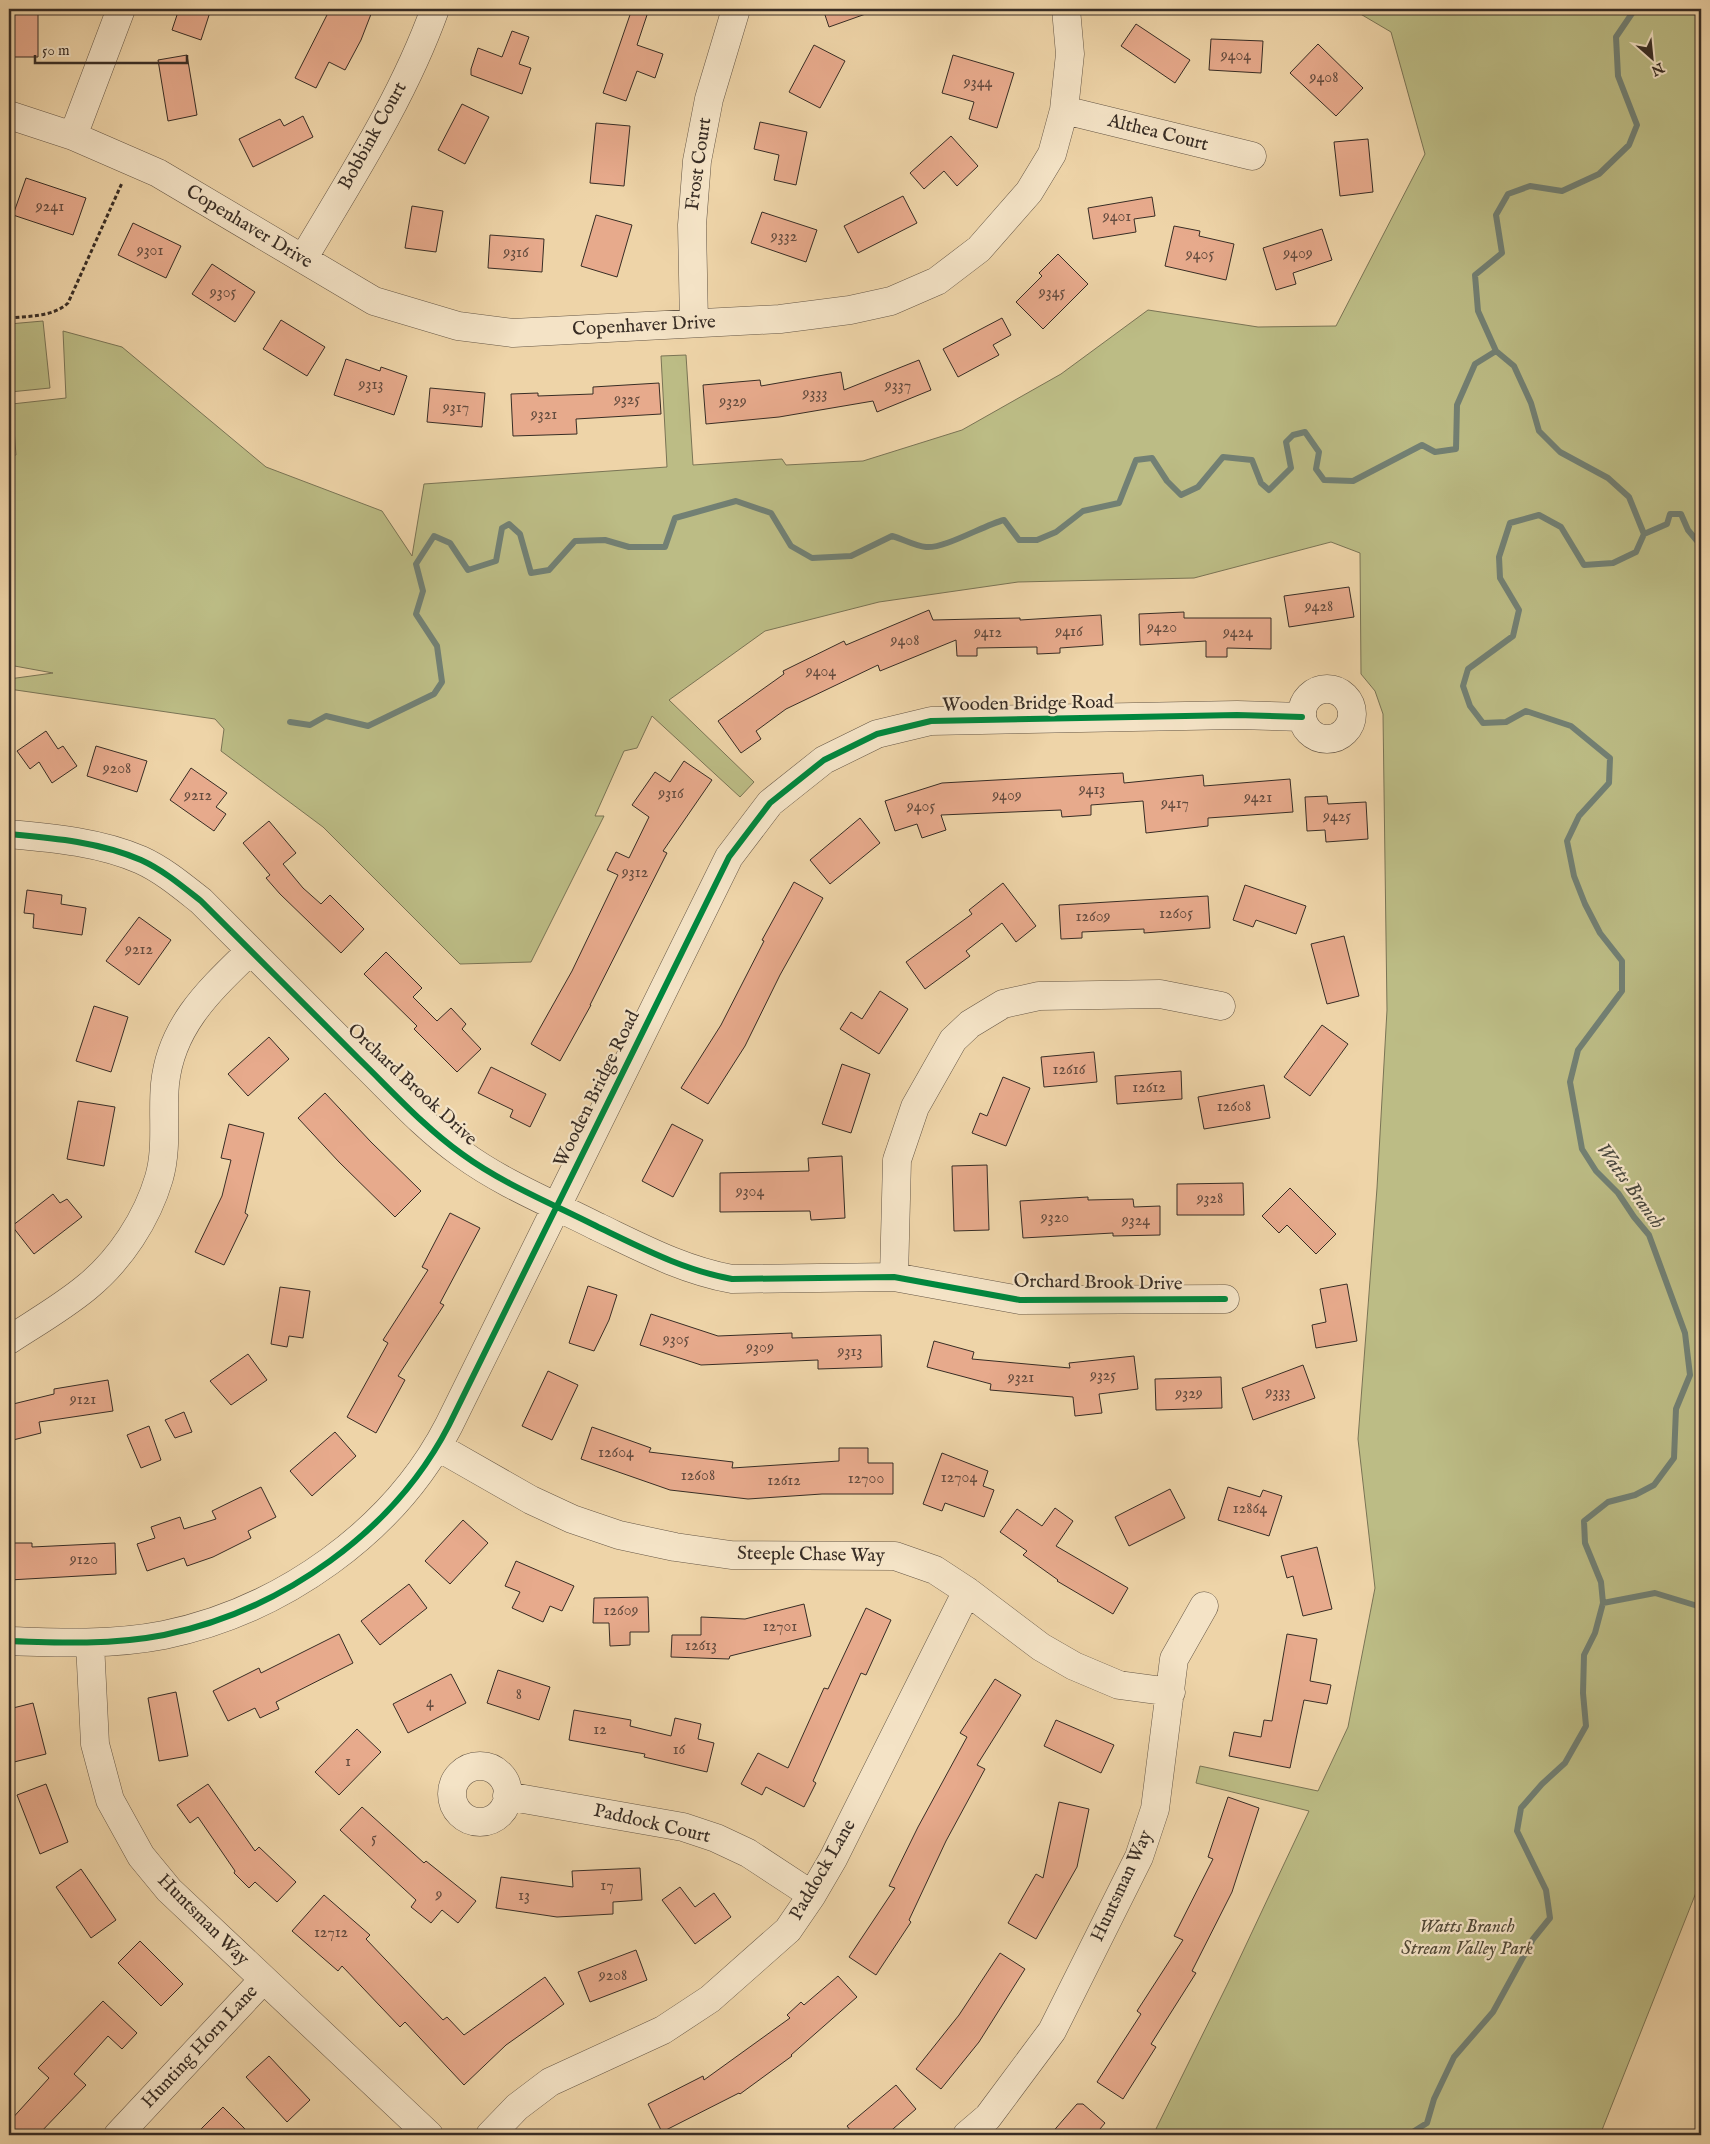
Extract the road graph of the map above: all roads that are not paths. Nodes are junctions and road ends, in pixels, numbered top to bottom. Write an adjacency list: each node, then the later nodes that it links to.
1 (121, 9): 7 (street)
2 (435, 9): 9 (street, Bobbink Court)
3 (736, 9): 10 (street, Frost Court)
4 (1066, 9): 5 (street, Copenhaver Drive)
5 (1064, 110): 8 (street, Althea Court); 10 (street, Copenhaver Drive)
6 (9, 115): 7 (street, Copenhaver Drive)
7 (73, 136): 9 (street, Copenhaver Drive)
8 (1252, 156)
9 (303, 259): 10 (street, Copenhaver Drive)
10 (694, 323)
11 (1302, 717): 15 (street, Wooden Bridge Road)
12 (9, 834): 13 (street, Orchard Brook Drive)
13 (250, 950): 15 (street, Orchard Brook Drive); 18 (street)
14 (1221, 1006): 16 (street)
15 (556, 1206): 16 (street, Orchard Brook Drive); 19 (street, Wooden Bridge Road)
16 (894, 1277): 17 (street, Orchard Brook Drive)
17 (1226, 1300)
18 (9, 1340)
19 (438, 1447): 20 (street, Steeple Chase Way); 23 (street, Wooden Bridge Road)
20 (967, 1591): 24 (street, Steeple Chase Way); 26 (street, Paddock Lane)
21 (1204, 1606): 24 (street, Huntsman Way)
22 (9, 1641): 23 (street, Wooden Bridge Road)
23 (90, 1643): 27 (street, Huntsman Way)
24 (1170, 1692): 31 (street, Huntsman Way)
25 (507, 1796): 26 (street, Paddock Court)
26 (812, 1895): 30 (street, Paddock Lane)
27 (263, 1980): 28 (street, Hunting Horn Lane); 29 (street, Huntsman Way)
28 (118, 2135)
29 (429, 2135)
30 (490, 2135)
31 (967, 2135)

